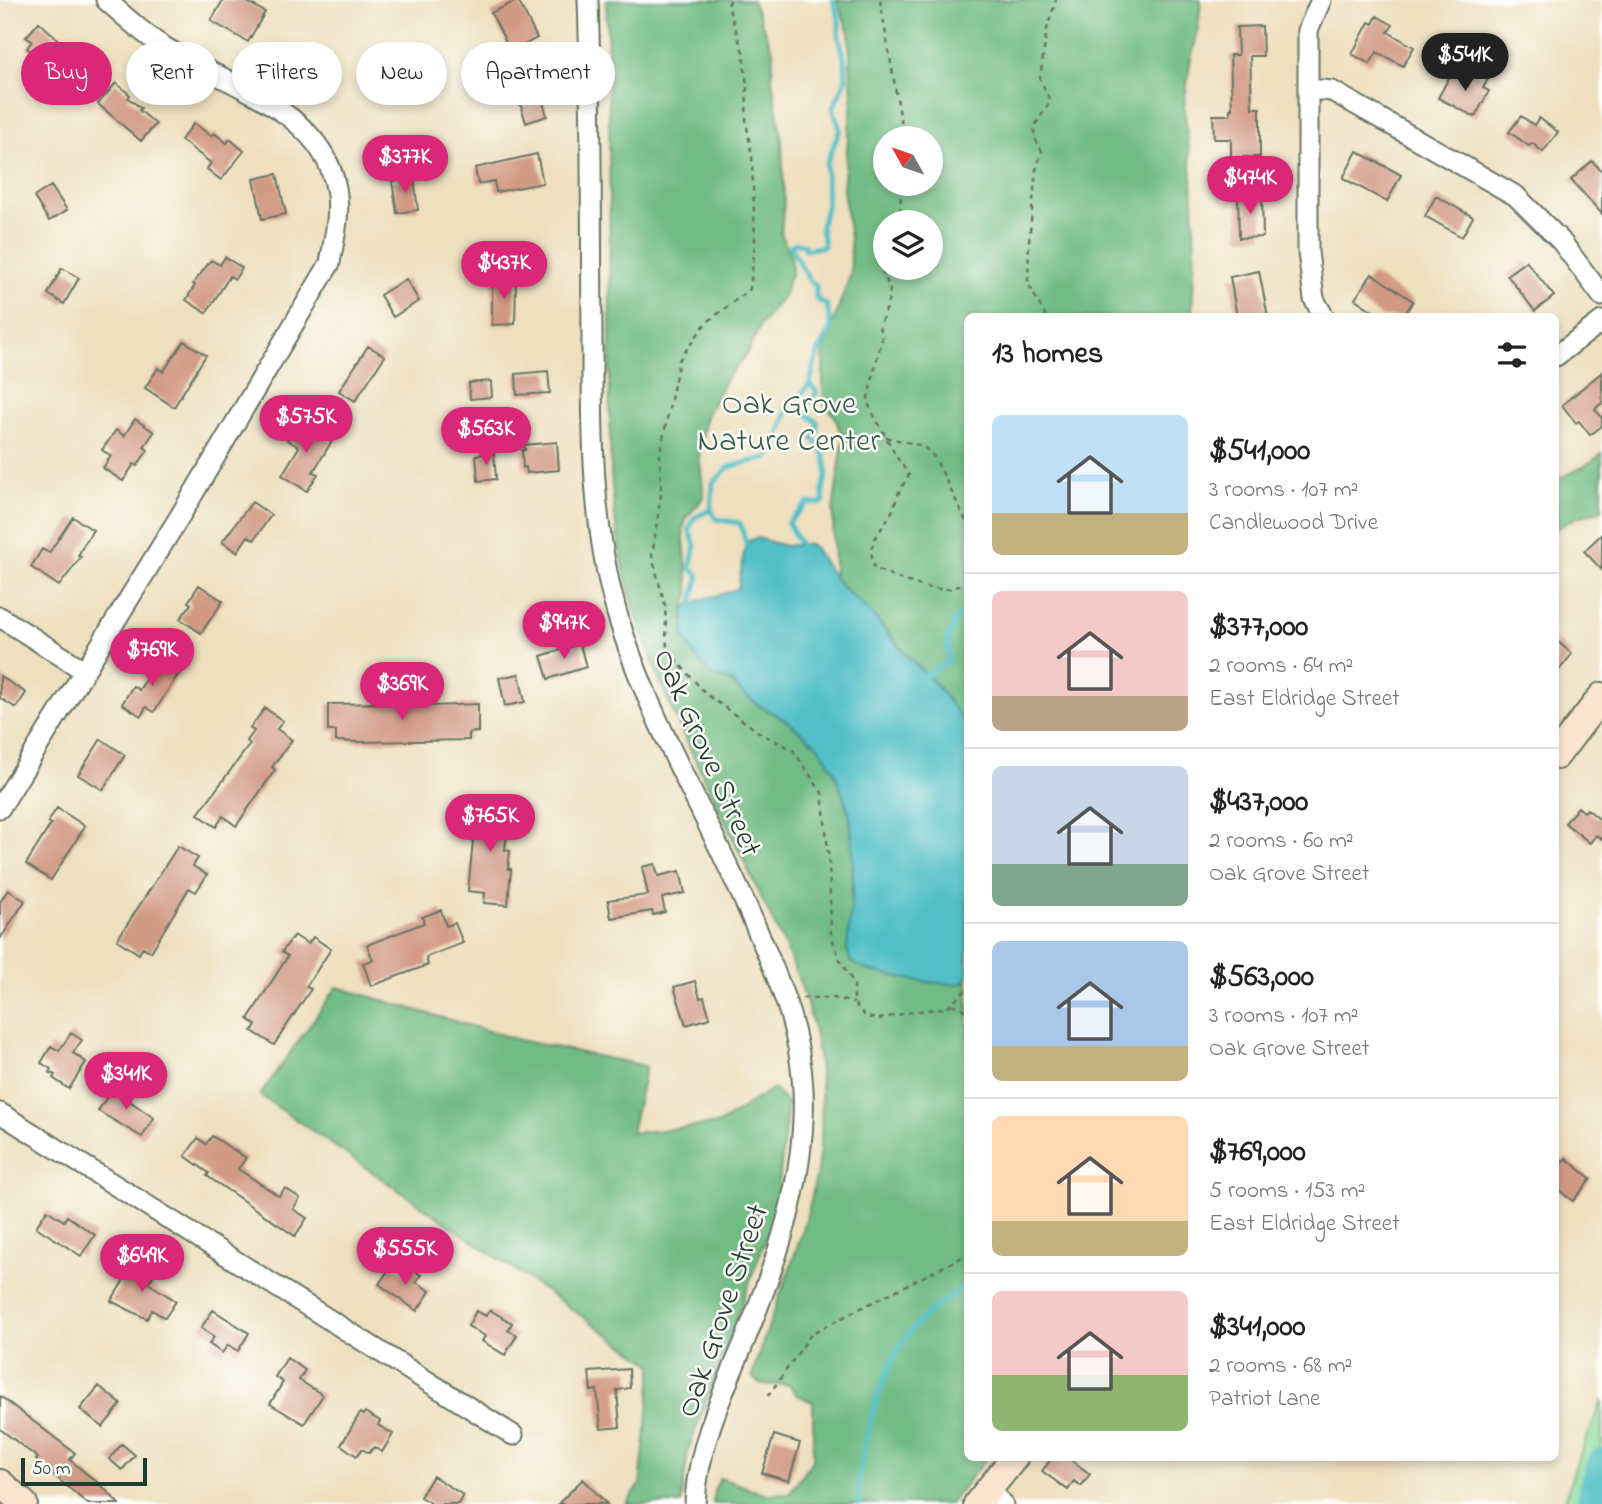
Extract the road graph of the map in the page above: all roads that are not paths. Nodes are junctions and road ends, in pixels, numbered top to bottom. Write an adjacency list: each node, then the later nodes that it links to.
1 (106, 0): 10 (street)
2 (588, 0): 20 (street, Oak Grove Street)
3 (1321, 0): 4 (street)
4 (1308, 89): 5 (street); 6 (street)
5 (1602, 296)
6 (1322, 313)
7 (1602, 321): 8 (street)
8 (1559, 354)
9 (0, 617): 10 (street)
10 (85, 671): 13 (street)
11 (1602, 696): 12 (main road)
12 (1559, 752)
13 (0, 808)
14 (0, 1113): 15 (street)
15 (513, 1434)
16 (1012, 1461): 18 (main road)
17 (0, 1483): 19 (main road)
18 (990, 1499)
19 (24, 1504)
20 (695, 1504)

